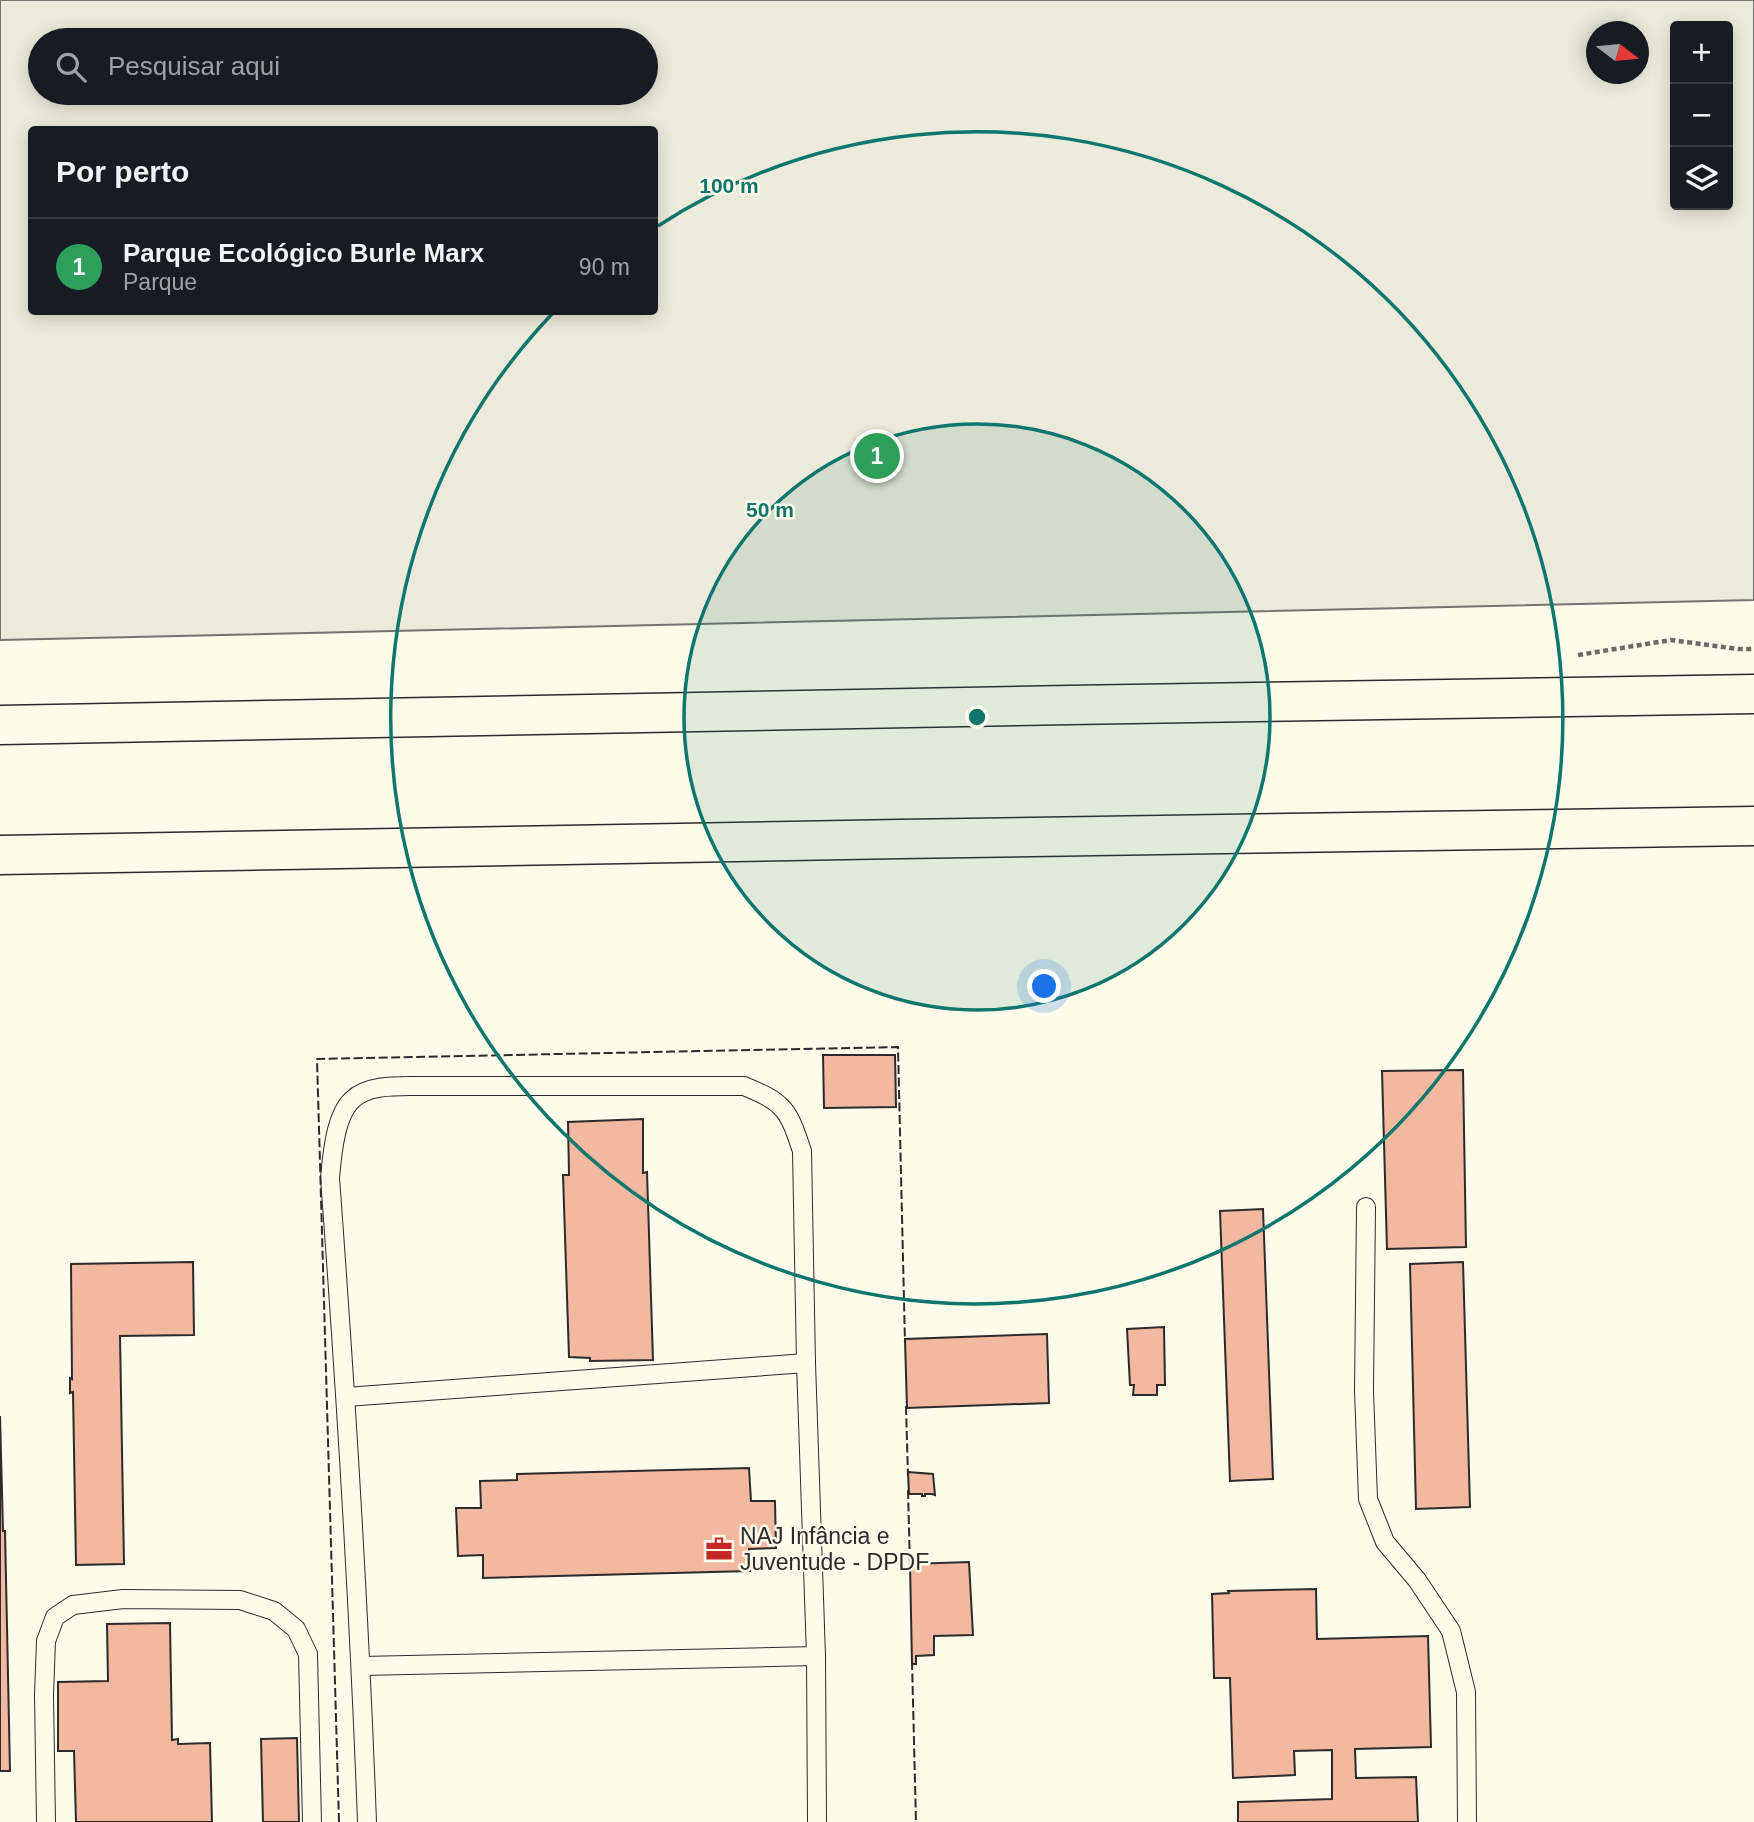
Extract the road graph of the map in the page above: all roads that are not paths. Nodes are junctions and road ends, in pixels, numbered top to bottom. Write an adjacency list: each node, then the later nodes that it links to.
1 (1754, 694): 2 (street)
2 (0, 726)
3 (1754, 826): 4 (street)
4 (0, 855)
5 (1366, 1207): 14 (lane)
6 (806, 1363): 7 (lane); 7 (lane); 8 (lane)
7 (346, 1396): 9 (lane)
8 (816, 1656): 9 (lane); 13 (lane)
9 (362, 1667): 12 (lane)
10 (46, 1822): 11 (lane)
11 (312, 1822)
12 (368, 1822)
13 (817, 1822)
14 (1467, 1822)

